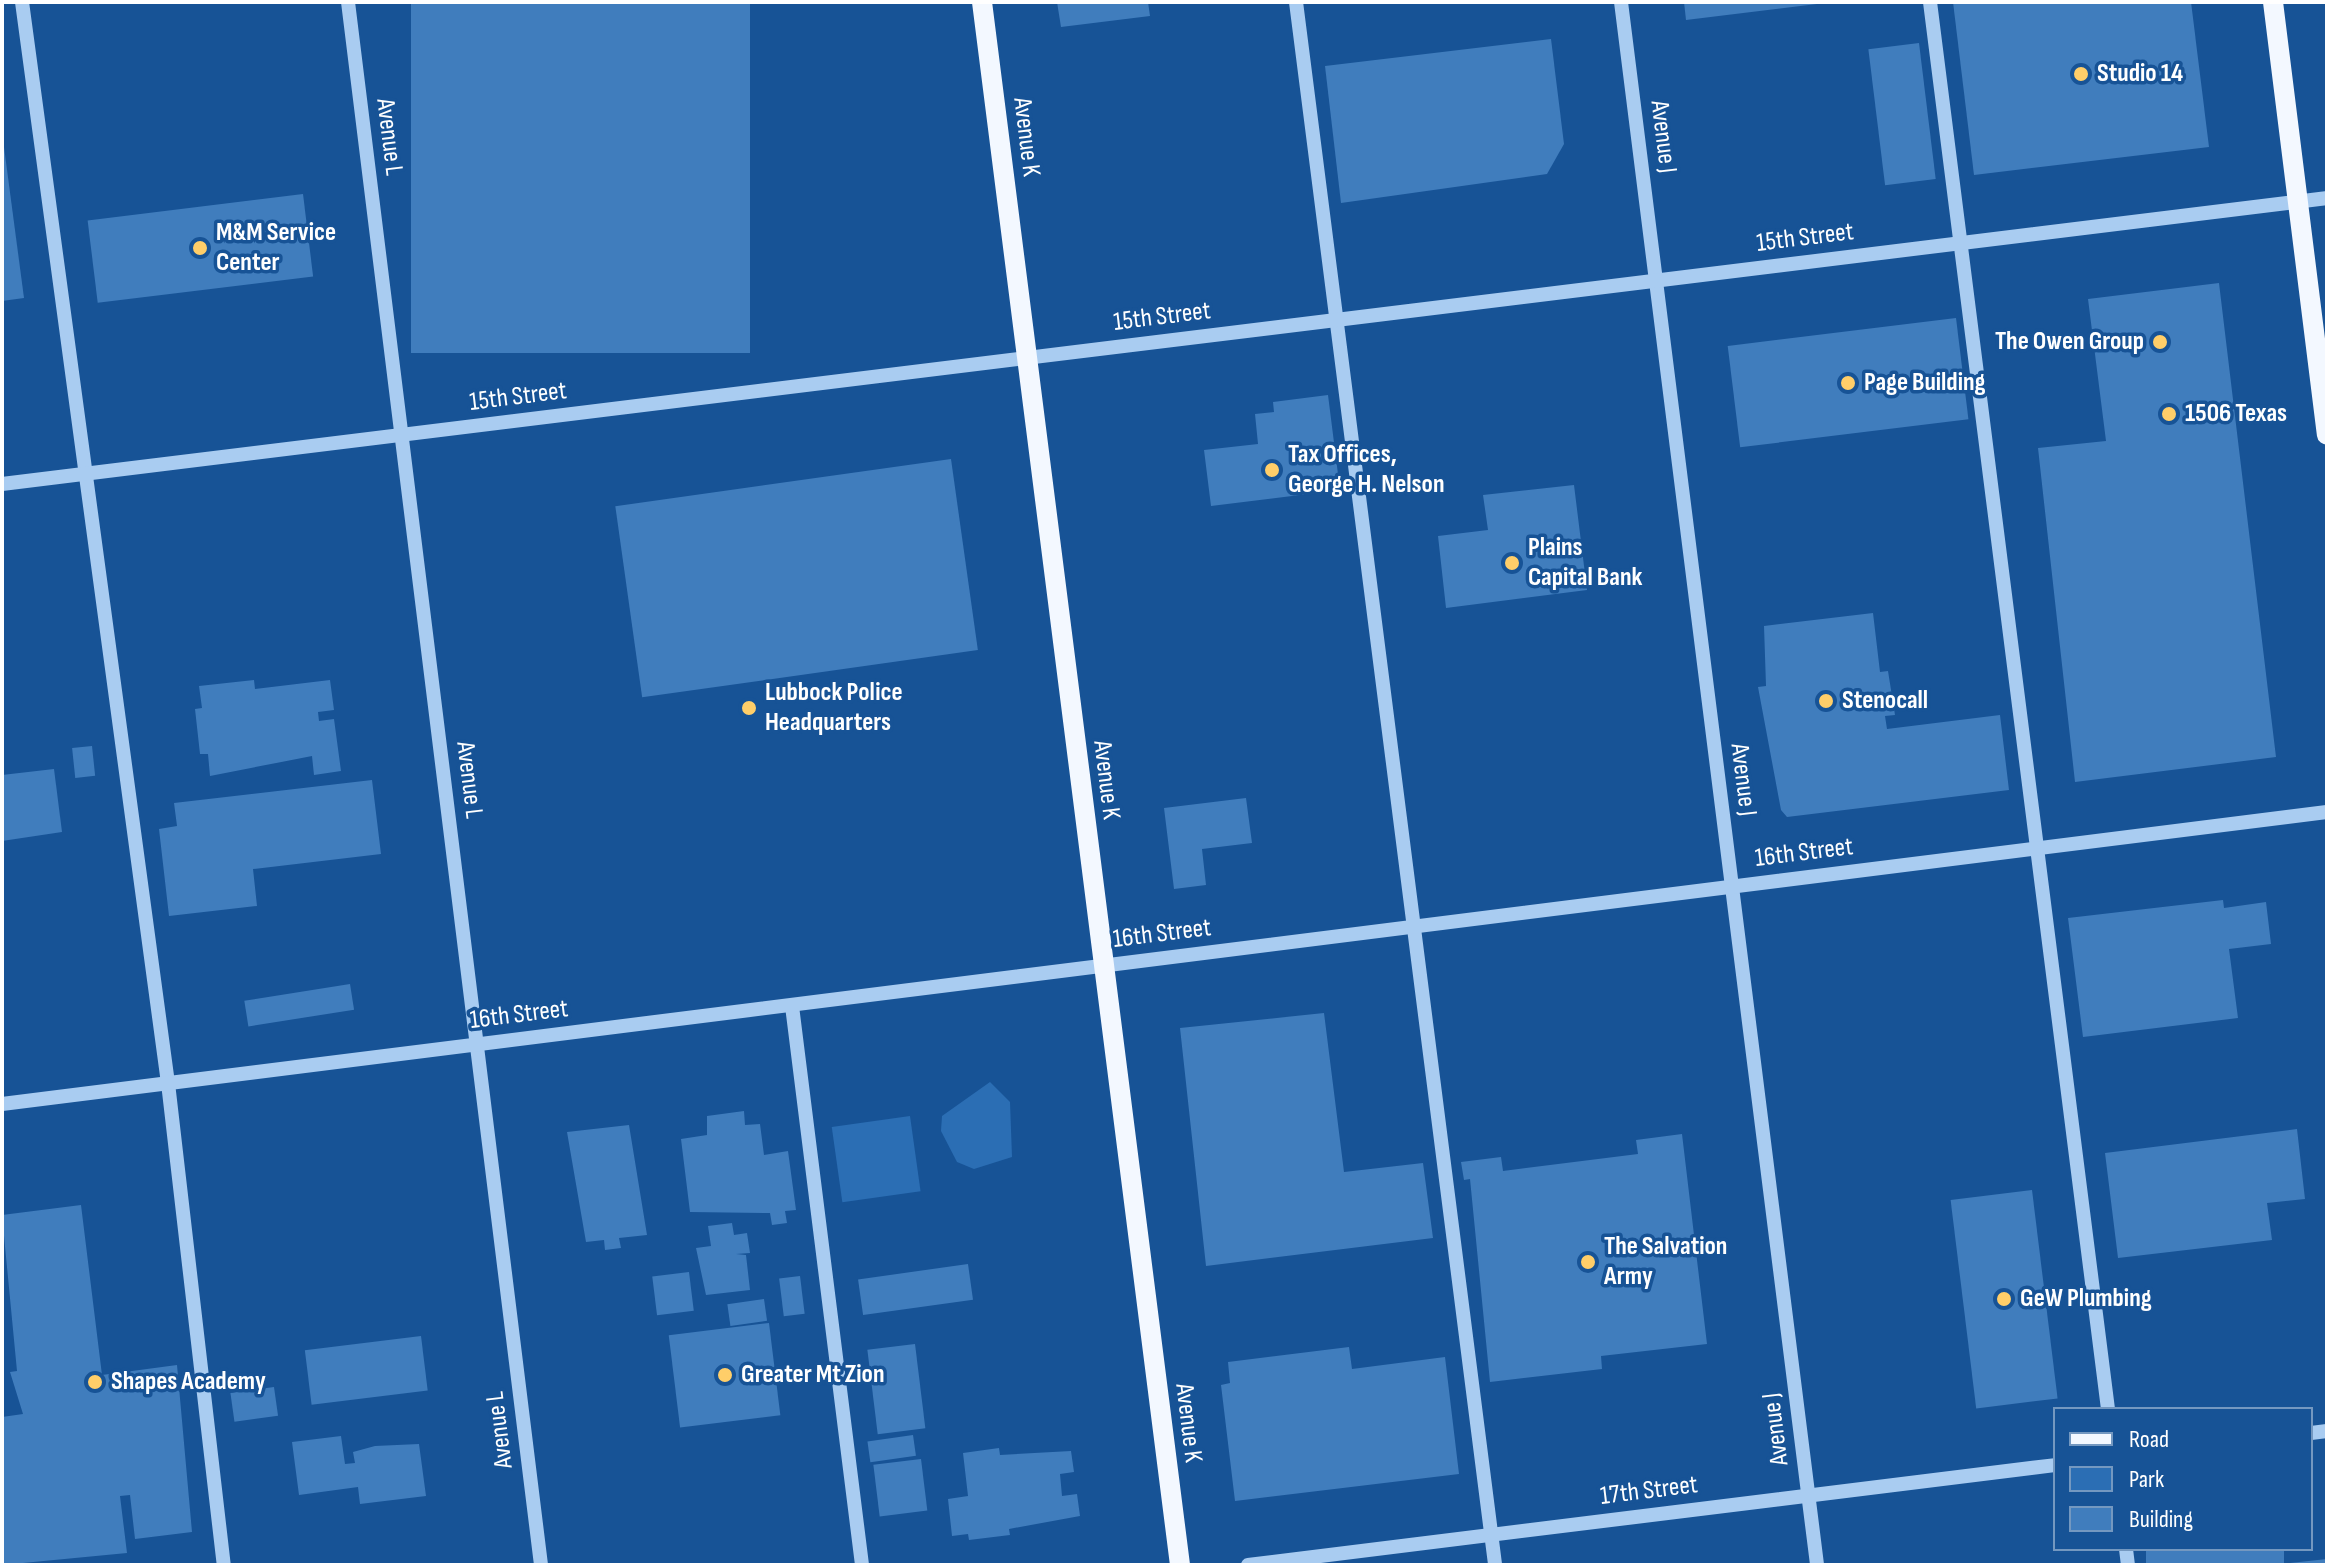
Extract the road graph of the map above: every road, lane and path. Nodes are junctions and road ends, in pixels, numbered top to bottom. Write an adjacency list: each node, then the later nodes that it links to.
1 (22, 2): 16 (street)
2 (348, 2): 14 (street, Avenue L)
3 (982, 2): 13 (main road, Avenue K)
4 (1296, 2): 12 (street)
5 (1621, 2): 11 (street, Avenue J)
6 (1930, 2): 10 (street)
7 (2273, 2): 9 (main road)
8 (2327, 198): 9 (street, 15th Street)
9 (2298, 201): 10 (street, 15th Street); 15 (main road)
10 (1962, 242): 11 (street, 15th Street); 19 (street)
11 (1657, 281): 12 (street, 15th Street); 20 (street, Avenue J)
12 (1338, 320): 13 (street, 15th Street); 21 (street)
13 (1027, 358): 14 (street, 15th Street); 22 (main road, Avenue K)
14 (402, 435): 16 (street, 15th Street); 24 (street, Avenue L)
15 (2327, 435)
16 (83, 475): 17 (street, 15th Street); 25 (street)
17 (2, 484)
18 (2327, 812): 19 (street, 16th Street)
19 (2038, 848): 20 (street, 16th Street); 27 (street)
20 (1732, 886): 21 (street, 16th Street); 29 (street, Avenue J)
21 (1416, 926): 22 (street, 16th Street); 30 (street)
22 (1103, 965): 23 (street, 16th Street); 34 (main road, Avenue K)
23 (792, 1006): 24 (street, 16th Street); 33 (street)
24 (477, 1044): 25 (street, 16th Street); 32 (street, Avenue L)
25 (168, 1083): 26 (street, 16th Street); 31 (street)
26 (2, 1104)
27 (2108, 1407)
28 (2053, 1465): 29 (street, 17th Street)
29 (1808, 1496): 30 (street, 17th Street); 37 (street, Avenue J)
30 (1492, 1535): 35 (street, 17th Street); 36 (street)
31 (224, 1565)
32 (541, 1565)
33 (862, 1565)
34 (1180, 1565)
35 (1248, 1565)
36 (1495, 1565)
37 (1817, 1565)

